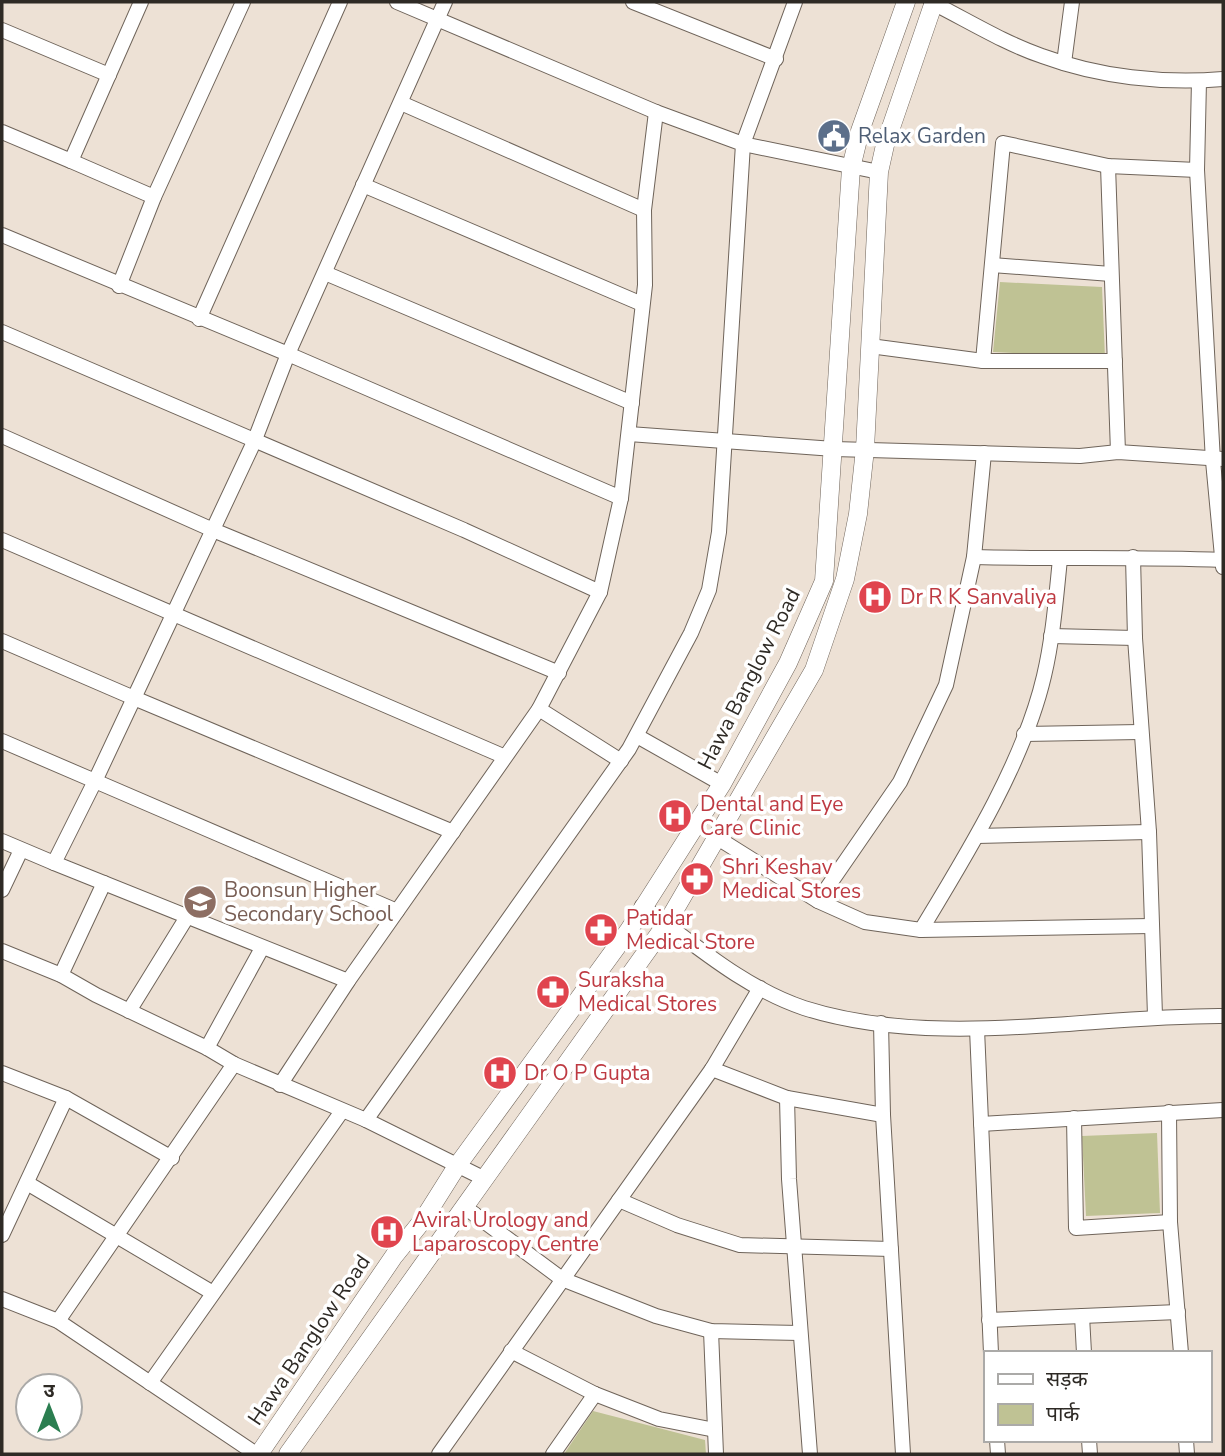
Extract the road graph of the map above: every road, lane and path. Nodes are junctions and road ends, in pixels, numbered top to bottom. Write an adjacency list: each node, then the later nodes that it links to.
1 (141, 2): 15 (street)
2 (243, 2): 28 (street)
3 (340, 2): 36 (street)
4 (397, 2): 11 (street)
5 (444, 2): 11 (street)
6 (633, 2): 13 (street)
7 (795, 2): 13 (street)
8 (906, 2): 24 (street, Hawa Banglow Road)
9 (933, 2): 14 (street); 26 (street)
10 (1072, 2): 14 (street)
11 (437, 20): 18 (street); 19 (street)
12 (2, 30): 15 (street)
13 (776, 59): 21 (street)
14 (1064, 63): 17 (street)
15 (109, 75): 22 (street)
16 (1223, 79): 17 (street)
17 (1199, 81): 25 (street)
18 (401, 103): 27 (street); 29 (street)
19 (656, 112): 21 (street); 29 (street)
20 (2, 132): 22 (street)
21 (743, 144): 24 (street); 47 (street)
22 (71, 161): 28 (street)
23 (1108, 166): 25 (street); 31 (street); 33 (street)
24 (851, 168): 26 (street); 49 (street, Hawa Banglow Road)
25 (1197, 170): 41 (street)
26 (879, 172): 38 (street)
27 (363, 185): 32 (street); 35 (street)
28 (155, 197): 34 (street)
29 (644, 210): 35 (street)
30 (2, 235): 34 (street)
31 (992, 265): 33 (street); 42 (street)
32 (325, 273): 39 (street); 44 (street)
33 (1111, 274): 43 (street)
34 (120, 286): 36 (street)
35 (642, 304): 44 (street)
36 (199, 319): 39 (street)
37 (2, 332): 48 (street)
38 (870, 346): 42 (street); 50 (street)
39 (288, 354): 48 (street); 54 (street)
40 (1223, 357): 41 (street)
41 (1207, 358): 53 (street)
42 (983, 361): 43 (street)
43 (1115, 361): 51 (street)
44 (632, 403): 45 (street)
45 (629, 434): 47 (street); 54 (street)
46 (2, 436): 55 (street)
47 (725, 439): 49 (street); 72 (street)
48 (254, 442): 55 (street); 62 (street)
49 (834, 449): 50 (street); 77 (street, Hawa Banglow Road)
50 (865, 449): 52 (street); 81 (street)
51 (1118, 452): 52 (street); 53 (street)
52 (984, 453): 57 (street)
53 (1218, 460): 60 (street)
54 (621, 498): 62 (street)
55 (213, 530): 63 (street); 67 (street)
56 (2, 540): 63 (street)
57 (974, 556): 59 (street); 87 (street)
58 (1133, 556): 59 (street); 60 (street); 65 (street)
59 (1060, 559): 64 (street)
60 (1223, 561): 61 (street)
61 (1223, 567)
62 (600, 592): 67 (street)
63 (174, 614): 68 (street); 74 (street)
64 (1051, 636): 65 (street); 71 (street)
65 (1135, 638): 70 (street)
66 (2, 641): 68 (street)
67 (559, 673): 69 (street)
68 (134, 698): 76 (street); 78 (street)
69 (539, 709): 74 (street); 75 (street)
70 (1140, 732): 71 (street); 79 (street)
71 (1024, 734): 80 (street)
72 (637, 736): 75 (street); 77 (street)
73 (2, 741): 76 (street)
74 (503, 756): 78 (street)
75 (621, 761): 116 (street)
76 (95, 781): 84 (street); 89 (street)
77 (722, 784): 88 (street, Hawa Banglow Road)
78 (453, 832): 89 (street)
79 (1149, 832): 80 (street); 92 (street)
80 (977, 836): 93 (street)
81 (716, 837): 87 (street); 91 (street)
82 (2, 841): 83 (street)
83 (21, 850): 84 (street); 86 (street)
84 (54, 863): 85 (street)
85 (104, 883): 90 (street); 96 (street)
86 (2, 890)
87 (818, 901): 93 (street)
88 (642, 906): 91 (street); 119 (street, Hawa Banglow Road)
89 (397, 911): 97 (street)
90 (187, 917): 94 (street); 99 (street)
91 (667, 923): 98 (street); 120 (street)
92 (1151, 926): 93 (street); 100 (street)
93 (921, 930)
94 (262, 947): 97 (street); 104 (street)
95 (2, 951): 96 (street)
96 (61, 975): 99 (street)
97 (348, 981): 108 (street)
98 (760, 988): 102 (street); 106 (street)
99 (129, 1011): 104 (street)
100 (1155, 1016): 101 (street); 103 (street)
101 (1223, 1016)
102 (881, 1023): 103 (street); 114 (street)
103 (977, 1029): 117 (street)
104 (207, 1048): 105 (street)
105 (234, 1065): 108 (street); 118 (street)
106 (712, 1069): 110 (street); 122 (street)
107 (2, 1073): 109 (street)
108 (280, 1085): 112 (street)
109 (66, 1098): 118 (street); 121 (street)
110 (787, 1098): 114 (street); 127 (street)
111 (1223, 1110): 113 (street)
112 (342, 1111): 116 (street); 130 (street)
113 (1169, 1112): 115 (street); 124 (street)
114 (883, 1115): 128 (street)
115 (1074, 1118): 117 (street); 124 (street)
116 (366, 1120): 119 (street)
117 (981, 1124): 134 (street)
118 (172, 1158): 126 (street)
119 (457, 1166): 120 (street); 145 (street, Hawa Banglow Road)
120 (485, 1179): 123 (street)
121 (27, 1183): 125 (street); 126 (street)
122 (619, 1200): 127 (street); 129 (street)
123 (466, 1208): 129 (street); 146 (street)
124 (1170, 1222): 132 (street)
125 (2, 1235)
126 (119, 1235): 130 (street); 135 (street)
127 (796, 1248): 128 (street); 137 (street)
128 (891, 1250): 151 (street)
129 (562, 1279): 136 (street); 138 (street)
130 (213, 1293): 142 (street)
131 (2, 1299): 135 (street)
132 (1178, 1312): 133 (street); 141 (street)
133 (1082, 1316): 134 (street); 140 (street)
134 (989, 1320): 139 (street)
135 (58, 1321): 142 (street)
136 (711, 1331): 137 (street); 144 (street)
137 (800, 1334): 150 (street)
138 (511, 1351): 143 (street); 147 (street)
139 (991, 1351)
140 (1084, 1351)
141 (1181, 1351)
142 (150, 1383): 145 (street)
143 (595, 1394): 144 (street); 148 (street)
144 (715, 1430): 149 (street)
145 (257, 1454)
146 (288, 1454)
147 (439, 1454)
148 (553, 1454)
149 (716, 1454)
150 (810, 1454)
151 (903, 1454)

